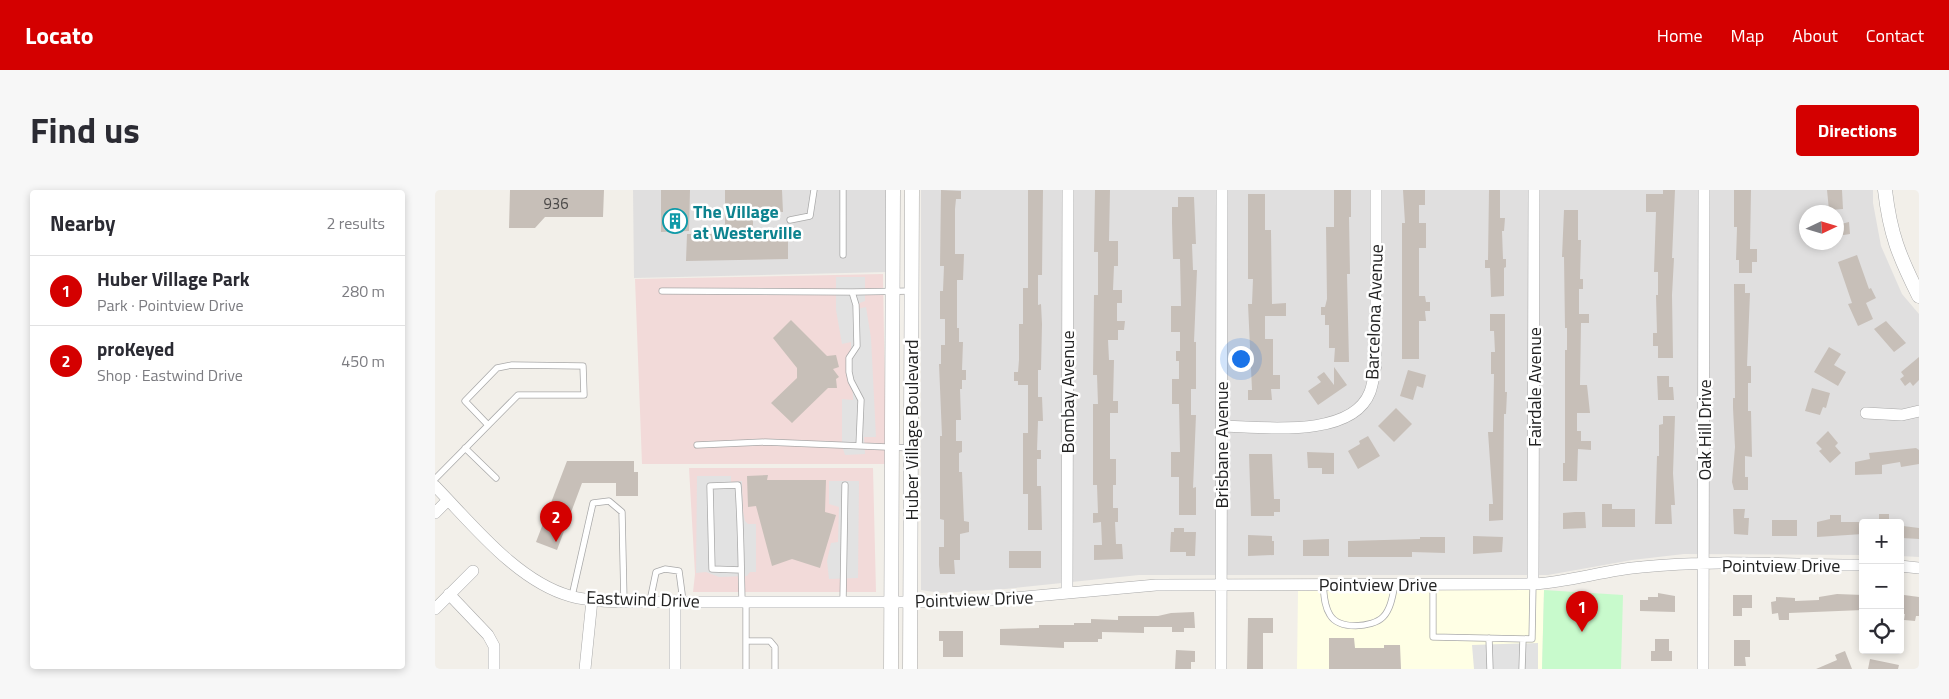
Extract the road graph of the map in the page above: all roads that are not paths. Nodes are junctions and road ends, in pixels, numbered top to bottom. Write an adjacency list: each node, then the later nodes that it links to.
1 (814, 190): 11 (lane)
2 (843, 190): 12 (lane)
3 (893, 190): 14 (street, Huber Village Boulevard)
4 (912, 190): 15 (street, Huber Village Boulevard)
5 (1068, 190): 44 (street, Bombay Avenue)
6 (1222, 190): 21 (street, Brisbane Avenue)
7 (1376, 190): 21 (street, Barcelona Avenue)
8 (1534, 190): 43 (street, Fairdale Avenue)
9 (1705, 190): 33 (street, Oak Hill Drive)
10 (1885, 190): 17 (street)
11 (790, 220)
12 (843, 255)
13 (662, 291): 16 (lane)
14 (894, 291): 15 (lane); 16 (lane); 25 (street, Huber Village Boulevard)
15 (912, 291): 26 (street, Huber Village Boulevard)
16 (852, 292): 23 (lane)
17 (1919, 296)
18 (1919, 411): 19 (street)
19 (1866, 413)
20 (488, 425): 20 (lane); 24 (lane)
21 (1221, 426): 39 (street, Brisbane Avenue)
22 (697, 444): 23 (lane)
23 (859, 446): 25 (lane)
24 (465, 448): 27 (lane); 28 (lane)
25 (893, 448): 26 (lane); 52 (street, Huber Village Boulevard)
26 (911, 448): 54 (street, Huber Village Boulevard)
27 (496, 478)
28 (435, 479)
29 (845, 485): 51 (lane)
30 (435, 486): 31 (street, Eastwind Drive)
31 (448, 500): 32 (street); 46 (street, Eastwind Drive)
32 (435, 513)
33 (1703, 564): 34 (street, Pointview Drive); 43 (street, Pointview Drive); 69 (street, Oak Hill Drive)
34 (1859, 565)
35 (1904, 566): 36 (street)
36 (1919, 568)
37 (741, 570): 37 (lane); 50 (lane)
38 (473, 571): 45 (street)
39 (1221, 584): 40 (street, Pointview Drive); 44 (street, Pointview Drive); 66 (street, Brisbane Avenue)
40 (1323, 584): 41 (street, Pointview Drive); 41 (lane)
41 (1395, 584): 42 (street, Pointview Drive)
42 (1433, 584): 43 (street, Pointview Drive); 56 (lane)
43 (1533, 584): 57 (lane)
44 (1067, 593): 54 (street, Pointview Drive)
45 (449, 594): 55 (street); 59 (street)
46 (572, 597): 47 (street, Eastwind Drive); 53 (lane)
47 (593, 600): 53 (street, Eastwind Drive); 60 (street)
48 (650, 601): 49 (street, Eastwind Drive); 49 (lane); 53 (street, Eastwind Drive)
49 (679, 601): 50 (street, Eastwind Drive); 61 (street)
50 (744, 601): 51 (street, Eastwind Drive); 58 (lane)
51 (843, 601): 52 (street, Eastwind Drive)
52 (892, 601): 54 (street, Pointview Drive); 64 (street, Huber Village Boulevard)
53 (625, 602)
54 (911, 602): 65 (street, Huber Village Boulevard)
55 (435, 609)
56 (1489, 638): 57 (lane); 67 (lane)
57 (1523, 639): 68 (lane)
58 (746, 641): 62 (lane); 63 (lane)
59 (494, 669)
60 (585, 669)
61 (675, 669)
62 (746, 669)
63 (775, 669)
64 (891, 669)
65 (910, 669)
66 (1221, 669)
67 (1490, 669)
68 (1522, 669)
69 (1703, 669)

